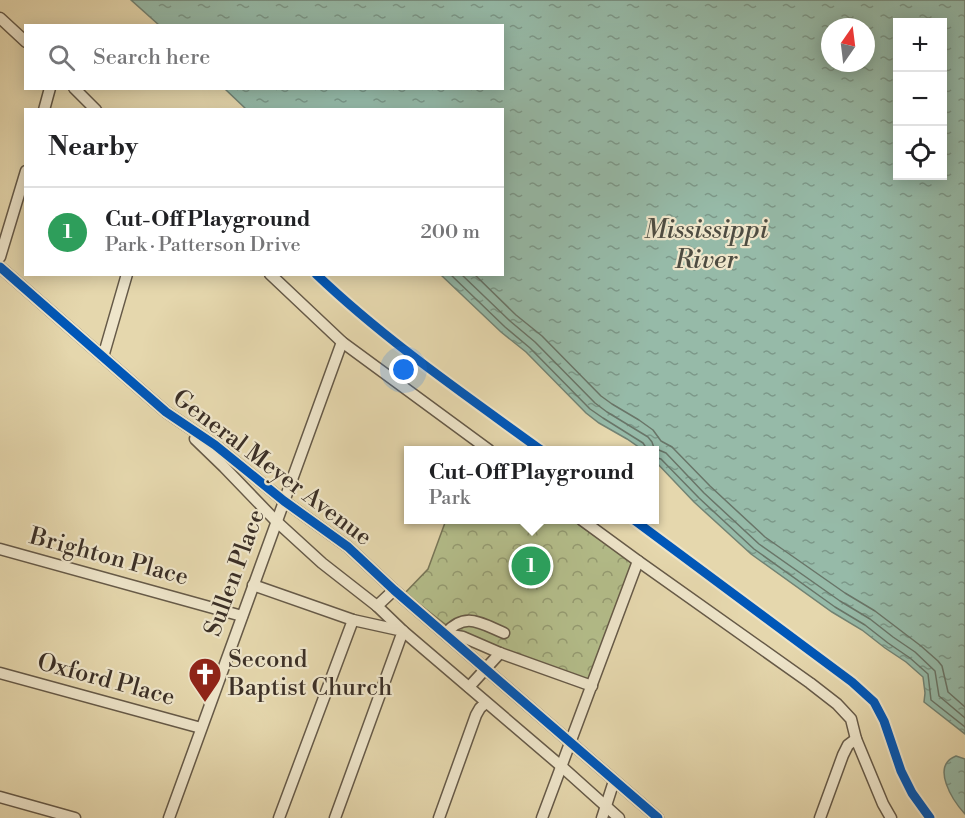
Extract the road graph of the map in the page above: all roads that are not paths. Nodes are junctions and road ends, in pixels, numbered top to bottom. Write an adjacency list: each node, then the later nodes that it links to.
1 (0, 18): 2 (street)
2 (24, 40)
3 (49, 90): 5 (street)
4 (76, 90): 6 (street)
5 (45, 108)
6 (94, 108)
7 (24, 178): 8 (street)
8 (0, 257)
9 (0, 267): 13 (street, General Meyer Avenue)
10 (126, 276): 13 (street)
11 (272, 276): 12 (street)
12 (342, 342): 15 (street); 16 (street, Sullen Place)
13 (103, 357): 14 (street, General Meyer Avenue)
14 (175, 420): 16 (street, General Meyer Avenue); 17 (street, General Meyer Avenue)
15 (484, 446)
16 (284, 501): 17 (street, Sullen Place); 22 (street, General Meyer Avenue)
17 (276, 521): 21 (street, Sullen Place); 23 (street, General Meyer Avenue)
18 (589, 524): 20 (street)
19 (0, 549): 24 (street, Brighton Place)
20 (638, 561): 32 (street); 36 (street)
21 (253, 585): 24 (street, Sullen Place); 25 (street)
22 (394, 590): 23 (street); 28 (street, General Meyer Avenue)
23 (377, 606): 26 (street, General Meyer Avenue)
24 (242, 615): 35 (street, Sullen Place)
25 (353, 620): 26 (street); 44 (street)
26 (403, 631): 33 (street, General Meyer Avenue); 45 (street)
27 (504, 633): 28 (street)
28 (445, 634): 29 (street); 30 (street, General Meyer Avenue)
29 (500, 653): 30 (street); 32 (street)
30 (487, 669): 33 (street); 37 (street, General Meyer Avenue)
31 (0, 673): 35 (street, Oxford Place)
32 (592, 686): 37 (street)
33 (469, 687): 34 (street, General Meyer Avenue)
34 (486, 703): 38 (street, General Meyer Avenue); 46 (street)
35 (201, 728): 43 (street, Sullen Place)
36 (856, 739): 51 (street); 52 (street)
37 (571, 743): 38 (street); 39 (street, General Meyer Avenue)
38 (561, 766): 41 (street, General Meyer Avenue); 47 (street)
39 (614, 781): 41 (street); 50 (street, General Meyer Avenue)
40 (0, 797): 42 (street)
41 (606, 807): 48 (street); 49 (street, General Meyer Avenue)
42 (75, 818)
43 (169, 818)
44 (279, 818)
45 (335, 818)
46 (439, 818)
47 (542, 818)
48 (602, 818)
49 (619, 818)
50 (658, 818)
51 (820, 818)
52 (891, 818)

